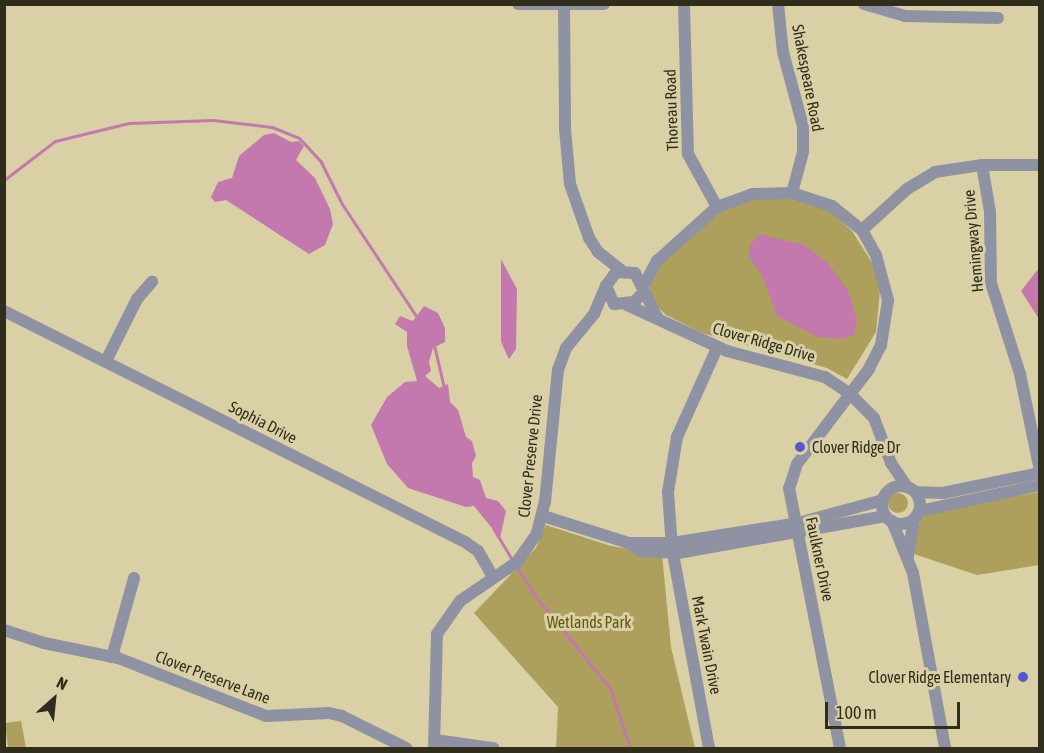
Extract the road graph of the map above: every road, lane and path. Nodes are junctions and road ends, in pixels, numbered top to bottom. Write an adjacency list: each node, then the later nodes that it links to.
1 (518, 4): 6 (street)
2 (604, 4): 6 (street)
3 (684, 4): 11 (street, Thoreau Road)
4 (778, 4): 10 (street, Shakespeare Road)
5 (864, 4): 7 (street)
6 (565, 5): 13 (street)
7 (998, 18)
8 (982, 165): 9 (street); 12 (street); 26 (street, Hemingway Drive)
9 (1040, 165)
10 (792, 193): 11 (street); 12 (street)
11 (717, 207): 14 (street)
12 (862, 230): 25 (street, Faulkner Drive)
13 (598, 252): 15 (street); 17 (street)
14 (657, 261): 15 (street); 18 (street)
15 (625, 270): 17 (street); 18 (street)
16 (152, 282): 24 (street)
17 (607, 283): 19 (street); 21 (street, Clover Preserve Drive)
18 (643, 290): 19 (street); 22 (street)
19 (623, 304): 21 (street, Clover Preserve Drive); 22 (street, Clover Ridge Drive)
20 (4, 311): 24 (street, Sophia Drive)
21 (594, 314): 33 (street, Clover Preserve Drive)
22 (658, 318): 23 (street, Clover Ridge Drive)
23 (717, 348): 25 (street, Clover Ridge Drive); 36 (street, Mark Twain Drive)
24 (106, 361): 38 (street, Sophia Drive)
25 (850, 394): 27 (street, Clover Ridge Drive); 35 (street, Faulkner Drive)
26 (1034, 416): 28 (street, Hemingway Drive)
27 (891, 463): 30 (street, Clover Ridge Drive); 31 (street, Clover Ridge Drive)
28 (1040, 472): 30 (street)
29 (1040, 485): 32 (street)
30 (911, 490): 31 (street); 32 (street)
31 (885, 497): 34 (street); 35 (street)
32 (917, 515): 34 (street); 37 (street)
33 (543, 516): 36 (street); 38 (street, Clover Preserve Drive)
34 (889, 519): 35 (street); 37 (street)
35 (798, 527): 36 (street); 46 (street, Faulkner Drive)
36 (672, 548): 45 (street, Mark Twain Drive)
37 (908, 558): 47 (street)
38 (494, 577): 42 (street, Clover Preserve Drive)
39 (134, 578): 41 (street)
40 (4, 630): 41 (street, Clover Preserve Lane)
41 (112, 657): 43 (street, Clover Preserve Lane)
42 (434, 744): 44 (street)
43 (406, 748)
44 (493, 748)
45 (709, 748)
46 (840, 748)
47 (945, 748)

